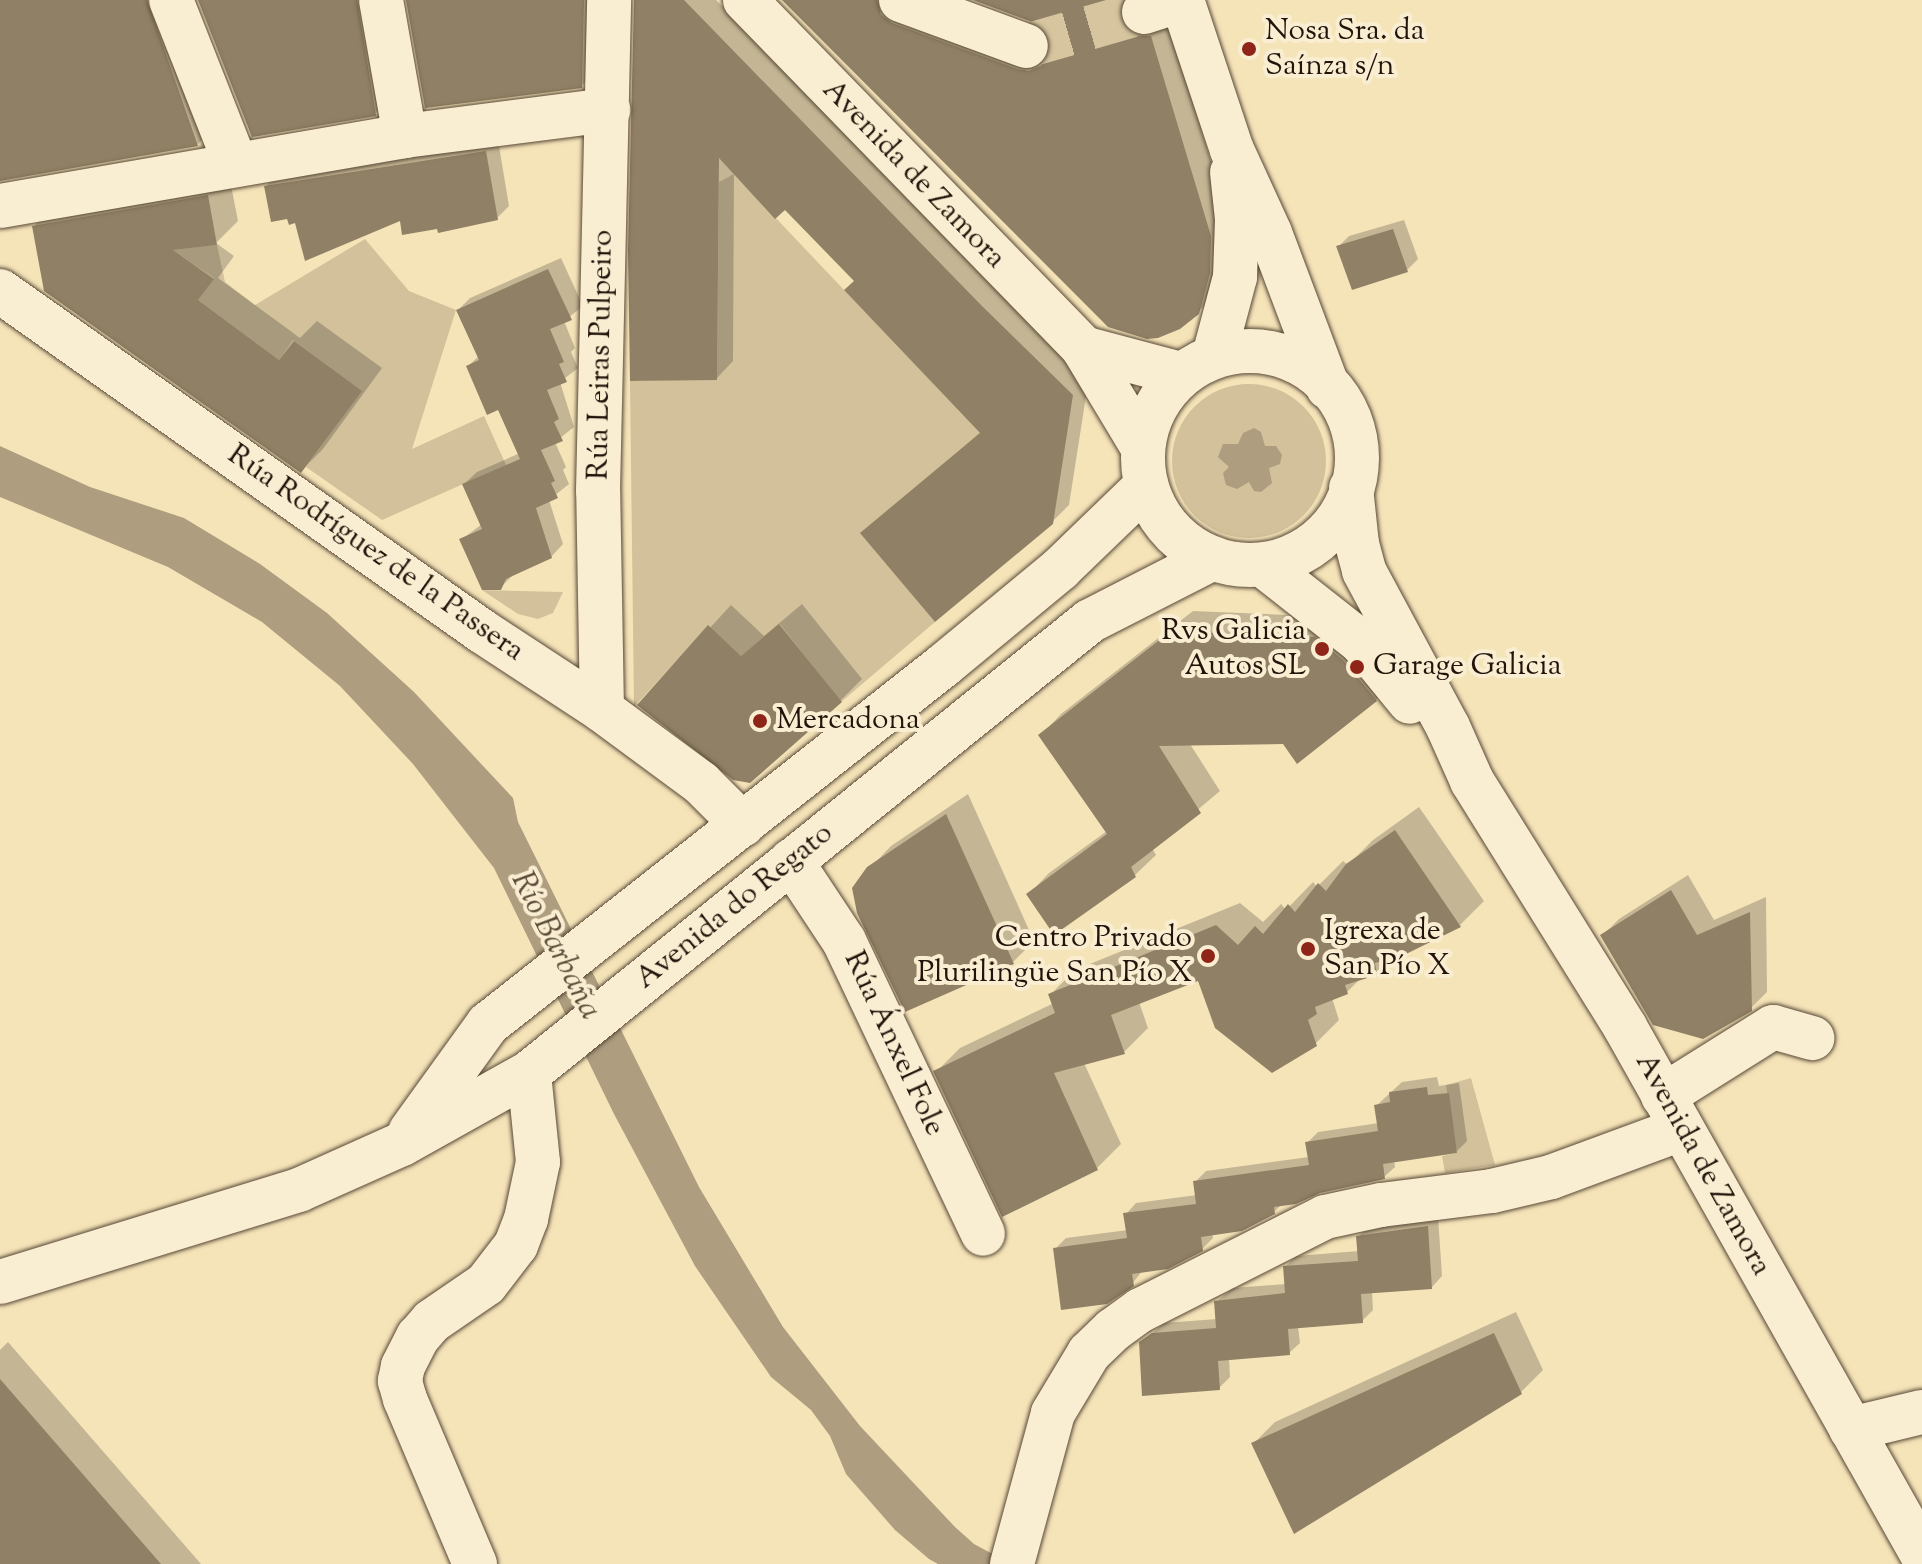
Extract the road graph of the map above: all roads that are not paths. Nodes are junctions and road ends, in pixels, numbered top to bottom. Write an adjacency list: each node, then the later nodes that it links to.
1 (171, 0): 11 (street)
2 (381, 0): 9 (street)
3 (609, 0): 8 (street, Rúa Leiras Pulpeiro)
4 (745, 0): 14 (street, Avenida de Zamora)
5 (901, 0): 7 (street)
6 (1169, 4): 10 (street)
7 (1026, 46)
8 (608, 110): 9 (street); 21 (street, Rúa Leiras Pulpeiro)
9 (405, 136): 11 (street)
10 (1232, 150): 15 (street); 16 (street)
11 (236, 165): 12 (street)
12 (0, 206)
13 (0, 291): 21 (street, Rúa Rodríguez de la Passera)
14 (1083, 348): 15 (street); 17 (street, Avenida de Zamora)
15 (1198, 365): 16 (street); 17 (street)
16 (1328, 387): 18 (street)
17 (1144, 466): 19 (street); 23 (street, Avenida do Regato)
18 (1351, 488): 20 (street); 22 (street, Avenida de Zamora)
19 (1213, 558): 20 (street); 24 (street, Avenida do Regato)
20 (1263, 565): 22 (street, Avenida de Zamora)
21 (602, 710): 23 (street, Rúa Rodríguez de la Passera)
22 (1472, 781): 27 (street, Avenida de Zamora)
23 (743, 825): 28 (street, Avenida do Regato)
24 (791, 861): 26 (street, Avenida do Regato); 29 (street, Rúa Ánxel Fole)
25 (1812, 1038): 27 (street)
26 (529, 1073): 28 (street, Avenida do Regato); 34 (street)
27 (1672, 1112): 32 (street, Avenida de Zamora); 35 (street)
28 (402, 1144): 30 (street)
29 (983, 1234)
30 (0, 1282)
31 (1922, 1412): 32 (street)
32 (1851, 1429): 33 (street, Avenida de Zamora)
33 (1922, 1554)
34 (475, 1564)
35 (1012, 1564)

